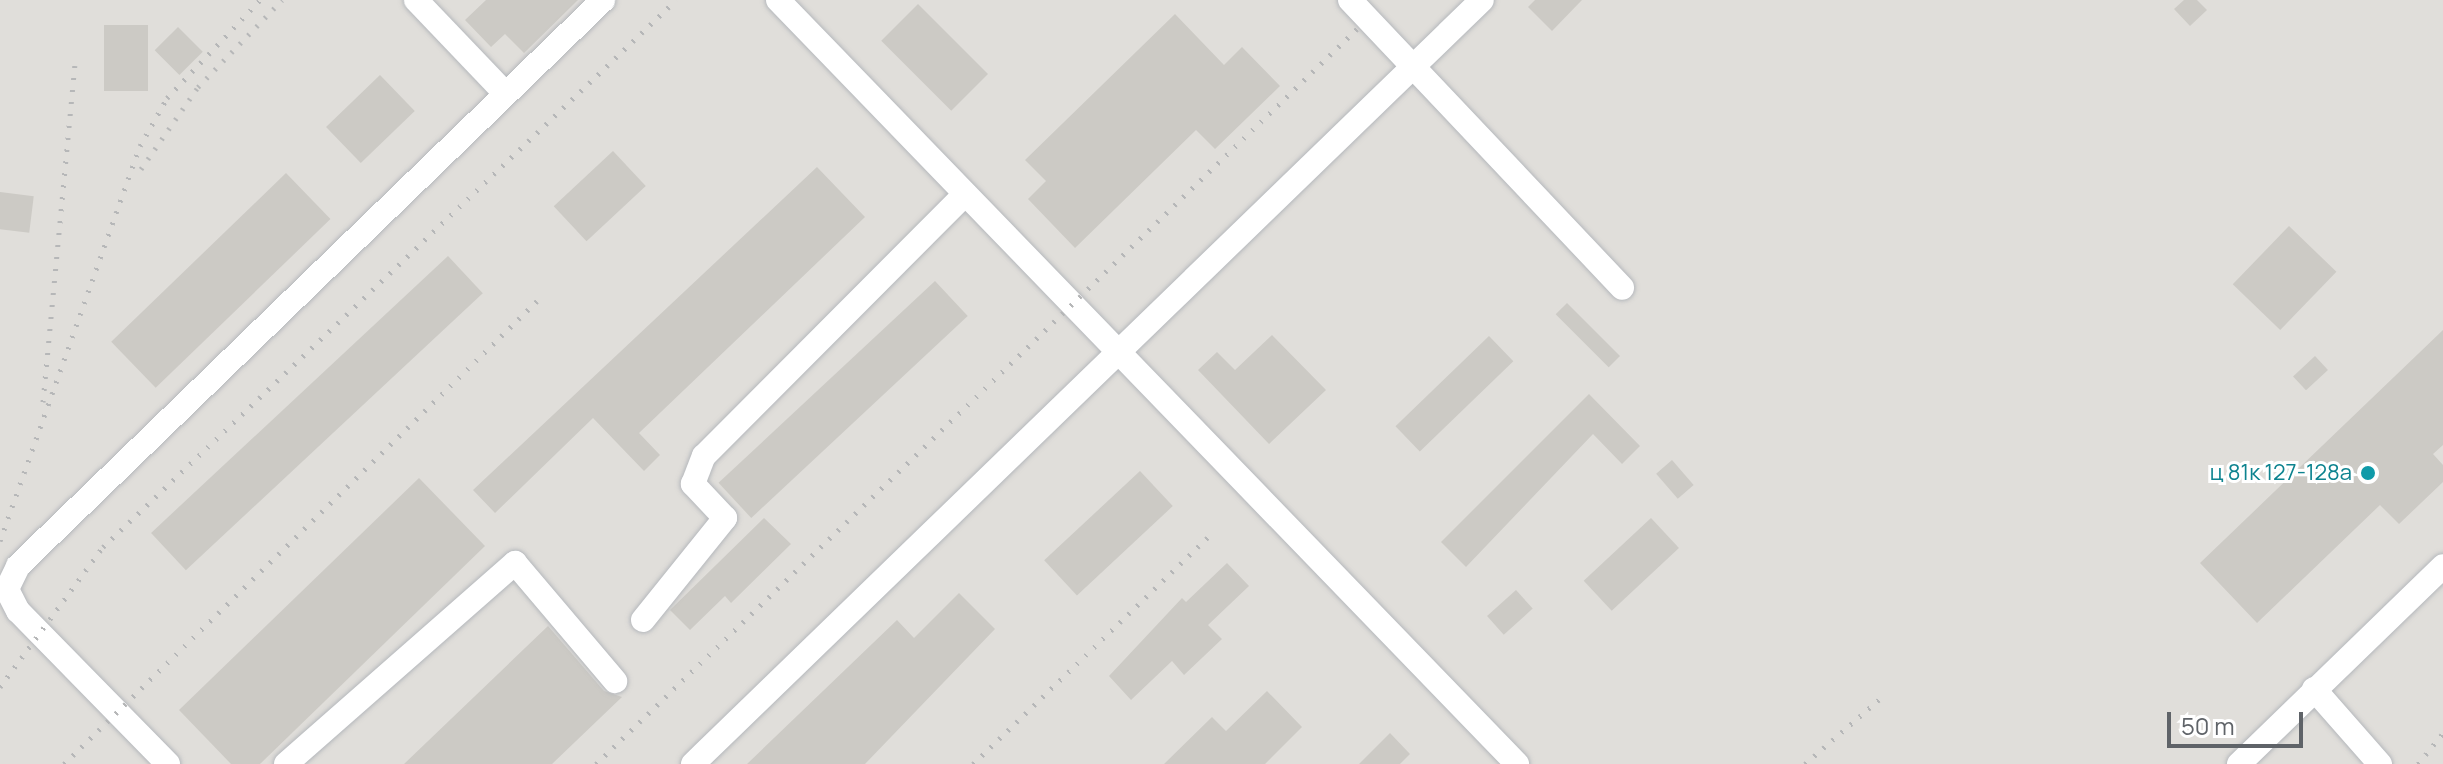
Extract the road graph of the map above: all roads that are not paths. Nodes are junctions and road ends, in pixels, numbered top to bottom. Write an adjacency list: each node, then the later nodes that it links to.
1 (416, 0): 7 (lane)
2 (603, 0): 7 (lane)
3 (778, 0): 8 (lane)
4 (1350, 0): 6 (lane)
5 (1482, 0): 6 (lane)
6 (1414, 67): 9 (lane); 10 (lane)
7 (504, 92): 15 (lane)
8 (965, 194): 10 (lane); 12 (lane)
9 (1622, 288)
10 (1119, 353): 17 (lane); 18 (lane)
11 (2443, 566): 14 (lane)
12 (643, 620)
13 (615, 681): 16 (lane)
14 (2314, 689): 19 (lane); 20 (lane)
15 (168, 764)
16 (286, 764)
17 (693, 764)
18 (1517, 764)
19 (2239, 764)
20 (2380, 764)

